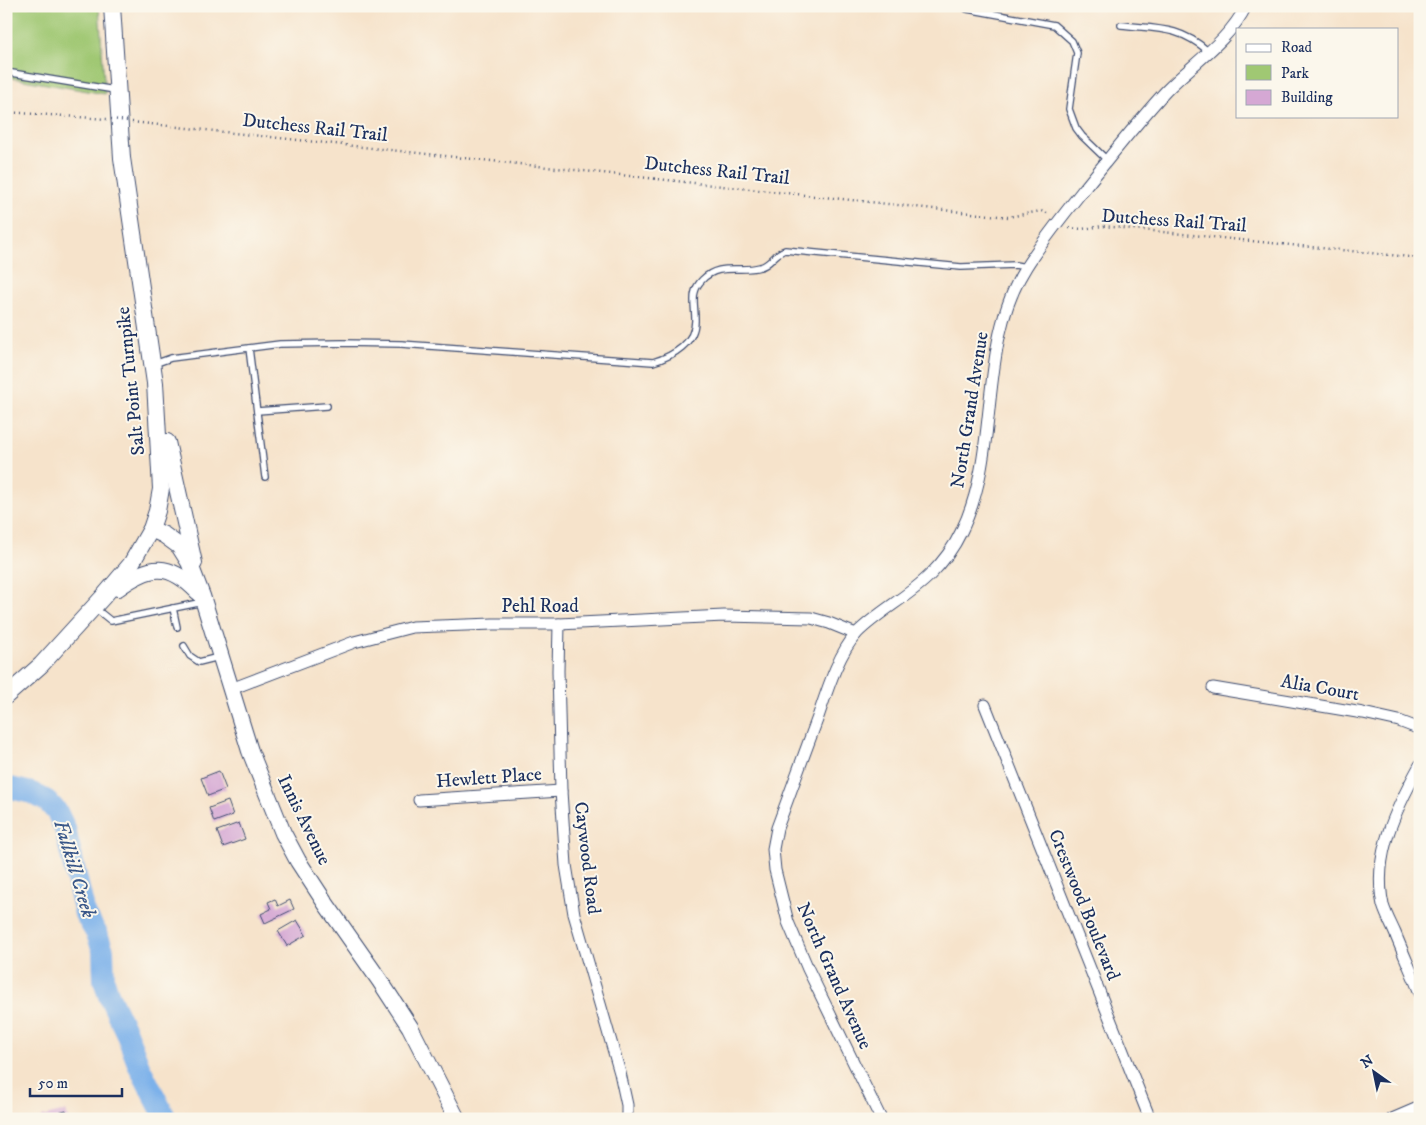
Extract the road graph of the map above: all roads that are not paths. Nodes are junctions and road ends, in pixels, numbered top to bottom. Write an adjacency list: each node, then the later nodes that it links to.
1 (112, 6): 7 (main road, Salt Point Turnpike)
2 (1246, 6): 5 (street, North Grand Avenue)
3 (967, 8): 8 (lane)
4 (1121, 25): 5 (lane)
5 (1208, 51): 8 (street, North Grand Avenue)
6 (6, 72): 7 (lane)
7 (117, 90): 11 (main road, Salt Point Turnpike)
8 (1107, 160): 9 (street, North Grand Avenue)
9 (1026, 267): 10 (lane); 22 (street, North Grand Avenue)
10 (250, 348): 11 (lane); 14 (lane)
11 (152, 365): 12 (main road, Salt Point Turnpike)
12 (155, 383): 16 (main road, Salt Point Turnpike); 17 (main road)
13 (327, 406): 14 (lane)
14 (257, 411): 15 (lane)
15 (264, 477)
16 (150, 529): 17 (main road, Innis Avenue); 18 (main road, Salt Point Turnpike)
17 (203, 599): 18 (main road); 19 (lane); 24 (main road, Innis Avenue)
18 (99, 603): 19 (lane); 27 (main road, Salt Point Turnpike)
19 (173, 608): 21 (lane)
20 (559, 624): 22 (street, Pehl Road); 26 (street, Pehl Road); 31 (street, Caywood Road)
21 (177, 627)
22 (856, 634): 37 (street, North Grand Avenue)
23 (184, 646): 24 (lane)
24 (221, 657): 26 (main road, Innis Avenue)
25 (1213, 688): 29 (street, Alia Court)
26 (231, 689): 35 (main road, Innis Avenue)
27 (6, 696)
28 (985, 705): 38 (street, Crestwood Boulevard)
29 (1420, 729)
30 (1420, 765): 33 (street)
31 (561, 791): 32 (street, Hewlett Place); 36 (street, Caywood Road)
32 (419, 800)
33 (1420, 993)
34 (1420, 1107): 39 (street)
35 (457, 1119)
36 (627, 1119)
37 (881, 1119)
38 (1150, 1119)
39 (1392, 1119)

